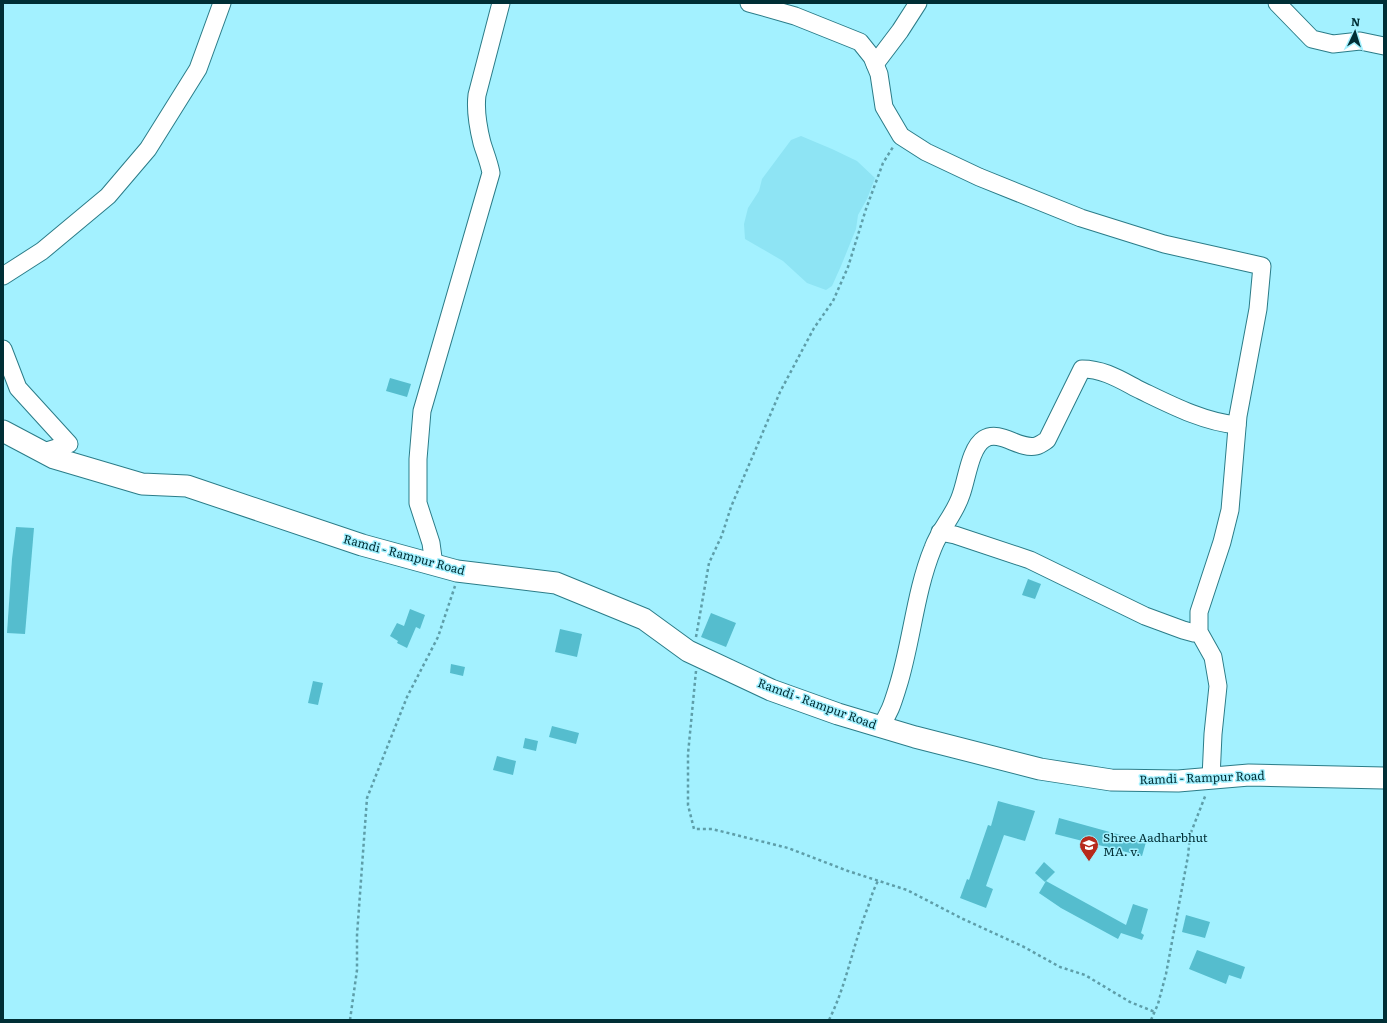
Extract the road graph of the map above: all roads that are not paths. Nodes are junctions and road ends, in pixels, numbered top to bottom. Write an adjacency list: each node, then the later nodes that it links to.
1 (222, 3): 8 (street)
2 (501, 3): 14 (street)
3 (749, 3): 7 (street)
4 (918, 3): 7 (street)
5 (1277, 3): 6 (street)
6 (1384, 46)
7 (875, 64): 10 (street)
8 (3, 276)
9 (3, 349): 12 (street)
10 (1237, 425): 13 (street); 17 (street)
11 (3, 431): 12 (main road, Ramdi - Rampur Road)
12 (43, 452): 14 (main road, Ramdi - Rampur Road)
13 (940, 532): 15 (street); 16 (street)
14 (434, 564): 16 (main road, Ramdi - Rampur Road)
15 (1194, 632)
16 (880, 727): 17 (main road, Ramdi - Rampur Road)
17 (1211, 778): 18 (main road, Ramdi - Rampur Road)
18 (1384, 778)

